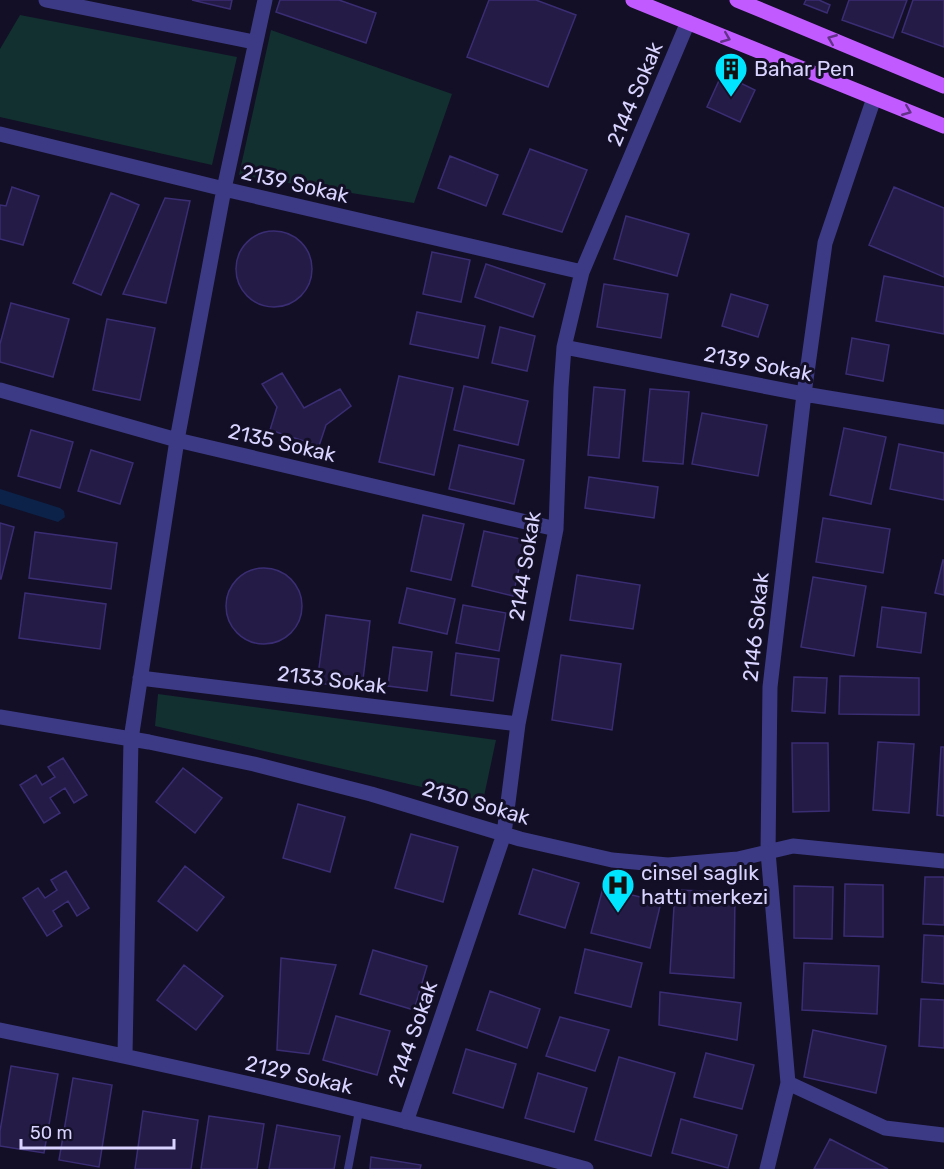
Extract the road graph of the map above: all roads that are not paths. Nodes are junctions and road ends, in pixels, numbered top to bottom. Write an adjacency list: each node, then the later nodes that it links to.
1 (46, 0): 6 (street)
2 (264, 0): 6 (street)
3 (633, 0): 5 (main road)
4 (737, 0): 7 (main road, one-way to 4)
5 (688, 22): 8 (main road, one-way to 8); 12 (street, 2144 Sokak)
6 (254, 42): 11 (street)
7 (944, 86)
8 (874, 98): 9 (main road, one-way to 9); 15 (street, 2146 Sokak)
9 (944, 126)
10 (0, 134): 11 (street, 2139 Sokak)
11 (224, 189): 12 (street, 2139 Sokak); 17 (street)
12 (582, 272): 13 (street, 2144 Sokak)
13 (564, 347): 15 (street, 2139 Sokak); 18 (street, 2144 Sokak)
14 (0, 390): 17 (street, 2135 Sokak)
15 (804, 394): 16 (street, 2139 Sokak); 24 (street, 2146 Sokak)
16 (944, 417)
17 (177, 440): 18 (street, 2135 Sokak); 19 (street)
18 (556, 529): 21 (street, 2144 Sokak)
19 (140, 678): 21 (street, 2133 Sokak); 22 (street)
20 (0, 717): 22 (street, 2130 Sokak)
21 (518, 723): 23 (street, 2144 Sokak)
22 (131, 739): 23 (street, 2130 Sokak); 27 (street)
23 (504, 834): 24 (street, 2130 Sokak); 30 (street, 2144 Sokak)
24 (768, 852): 25 (street, 2130 Sokak); 28 (street, 2146 Sokak)
25 (944, 861)
26 (0, 1030): 27 (street, 2129 Sokak)
27 (125, 1055): 29 (street, 2129 Sokak)
28 (788, 1083): 31 (street); 34 (street, 2146 Sokak)
29 (359, 1111): 30 (street, 2129 Sokak); 32 (lane)
30 (406, 1122): 33 (street, 2129 Sokak)
31 (944, 1135)
32 (348, 1169)
33 (586, 1169)
34 (767, 1169)

